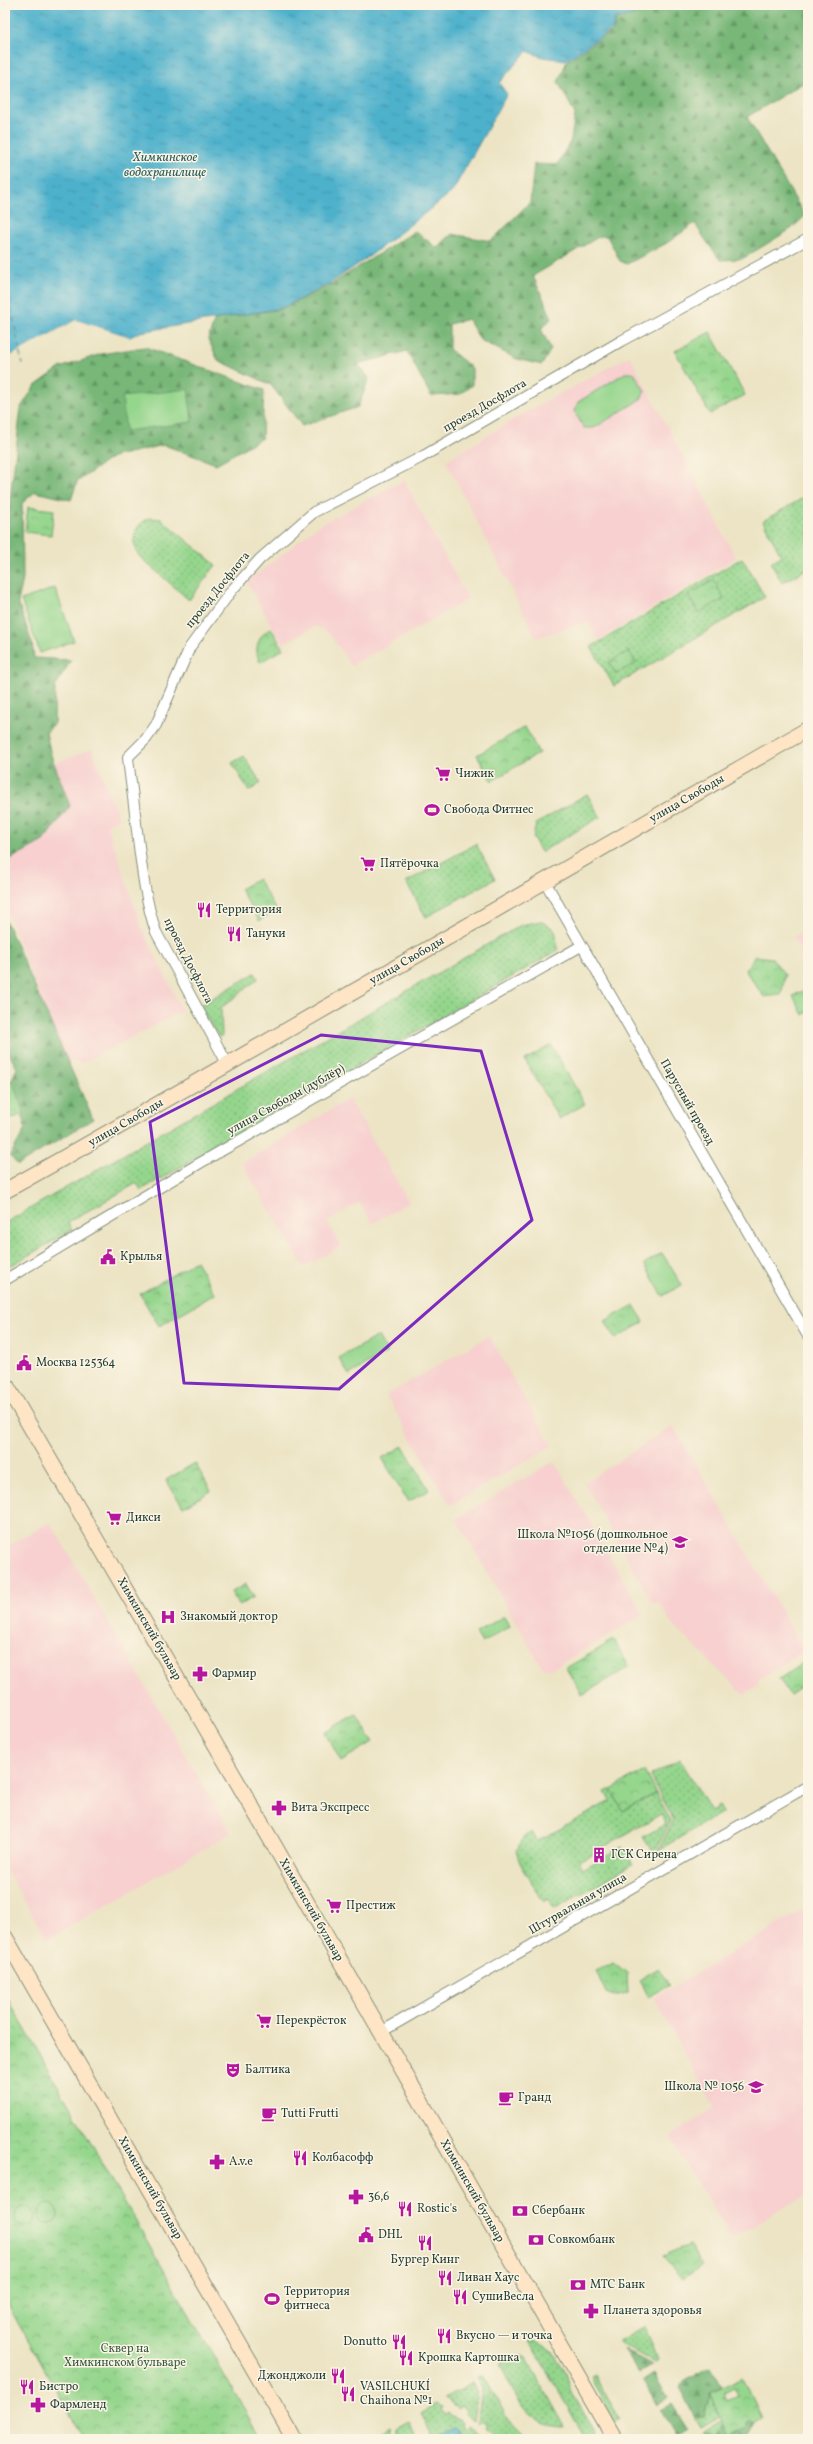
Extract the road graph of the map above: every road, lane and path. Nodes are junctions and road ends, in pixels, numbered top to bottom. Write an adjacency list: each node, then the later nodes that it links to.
1 (808, 239): 5 (street, проезд Досфлота)
2 (808, 729): 3 (main road, улица Свободы)
3 (544, 880): 4 (street, Парусный проезд); 5 (main road, улица Свободы)
4 (582, 946): 7 (street, улица Свободы (дублёр)); 8 (street, Парусный проезд)
5 (228, 1065): 6 (main road, улица Свободы)
6 (5, 1191)
7 (5, 1280)
8 (808, 1336)
9 (5, 1382): 12 (main road, Химкинский бульвар)
10 (808, 1786): 12 (street, Штурвальная улица)
11 (5, 1937): 13 (main road, Химкинский бульвар)
12 (381, 2032): 14 (main road, Химкинский бульвар)
13 (294, 2439)
14 (614, 2439)

